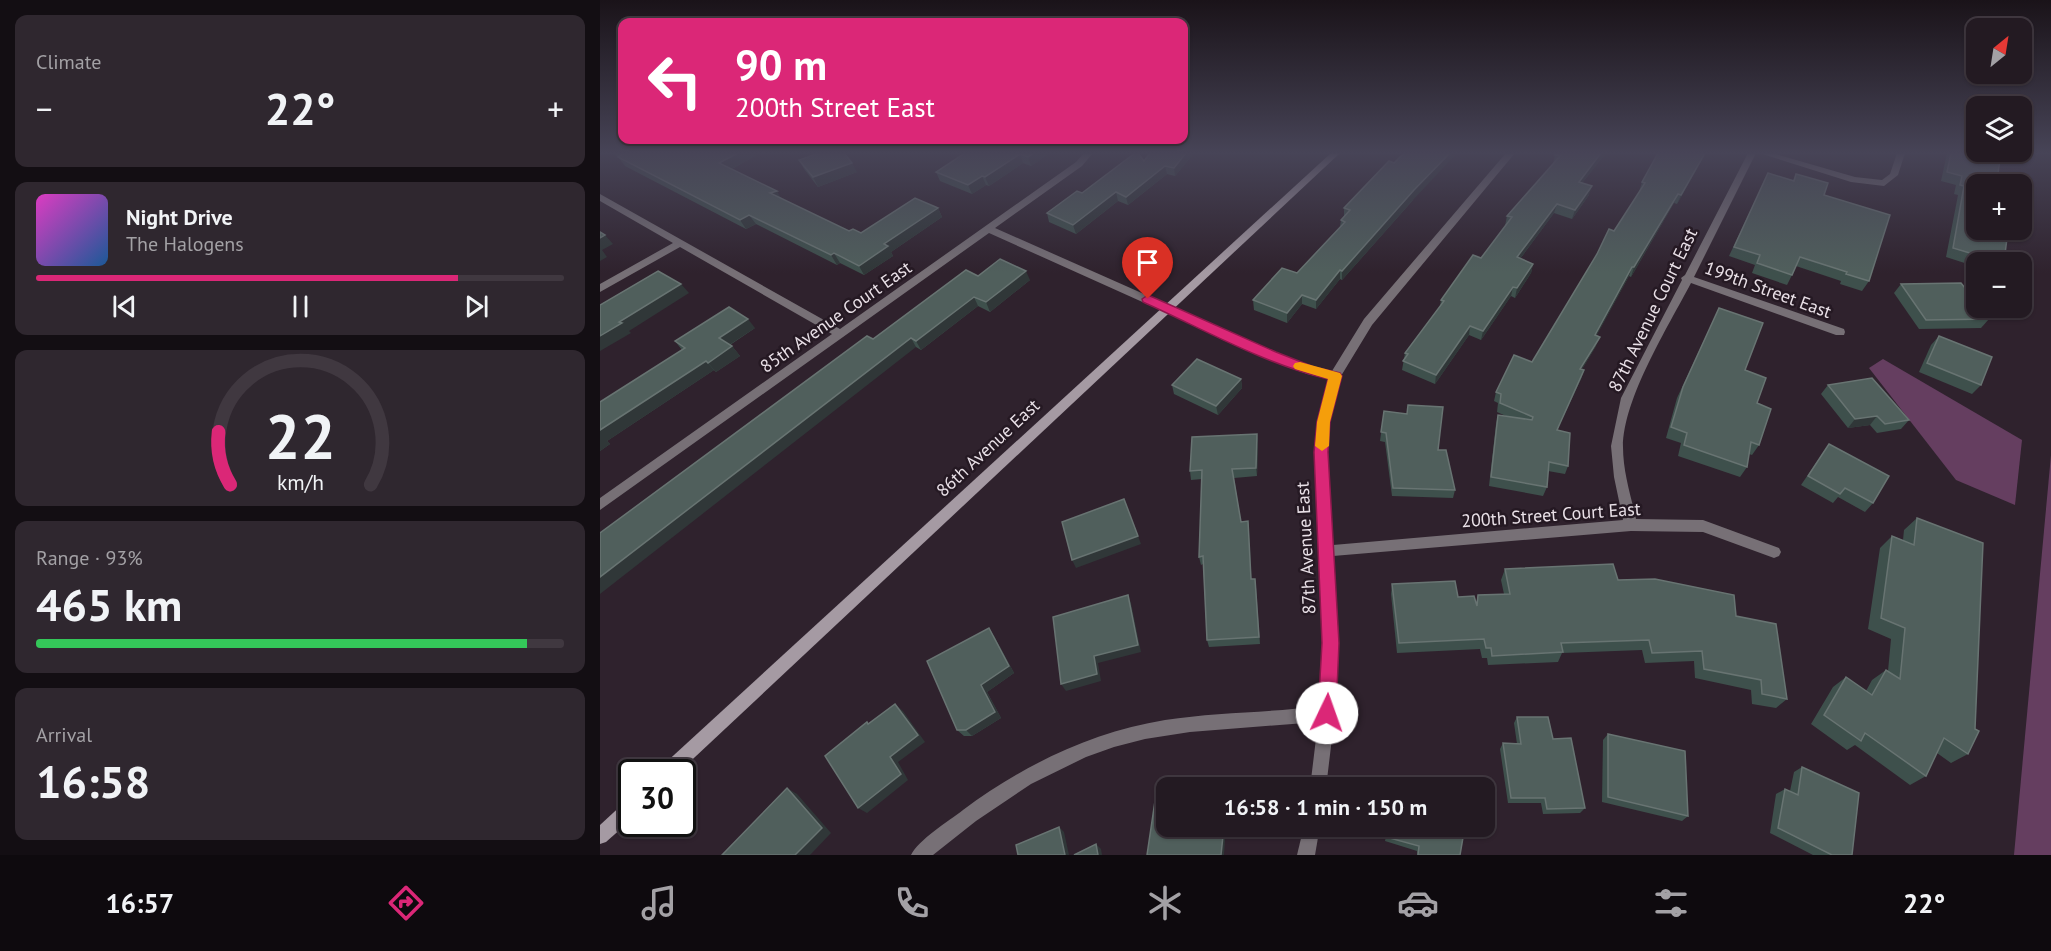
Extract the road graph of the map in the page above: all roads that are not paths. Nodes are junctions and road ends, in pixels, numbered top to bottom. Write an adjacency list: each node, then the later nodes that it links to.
1 (1039, 193): 6 (street, 85th Avenue Court East)
2 (1292, 193): 10 (street, 86th Avenue East)
3 (1477, 193): 13 (street, 87th Avenue East)
4 (1731, 193): 8 (street, 87th Avenue Court East)
5 (600, 197): 7 (street)
6 (989, 229): 10 (street); 12 (street, 85th Avenue Court East)
7 (680, 243): 9 (street); 12 (street)
8 (1686, 278): 11 (street, 199th Street East); 15 (street, 87th Avenue Court East)
9 (600, 289)
10 (1167, 308): 13 (street); 19 (street, 86th Avenue East)
11 (1840, 333)
12 (841, 334): 14 (street, 85th Avenue Court East)
13 (1335, 376): 16 (street, 87th Avenue East)
14 (600, 505)
15 (1631, 525): 16 (street, 200th Street Court East); 17 (street, 200th Street Court East)
16 (1326, 551): 18 (street, 87th Avenue East)
17 (1774, 552)
18 (1327, 713): 20 (street, 87th Avenue East); 24 (street)
19 (682, 759)
20 (1319, 777)
21 (618, 820): 22 (street)
22 (600, 836)
23 (1310, 837): 25 (street)
24 (920, 855)
25 (1306, 855)

